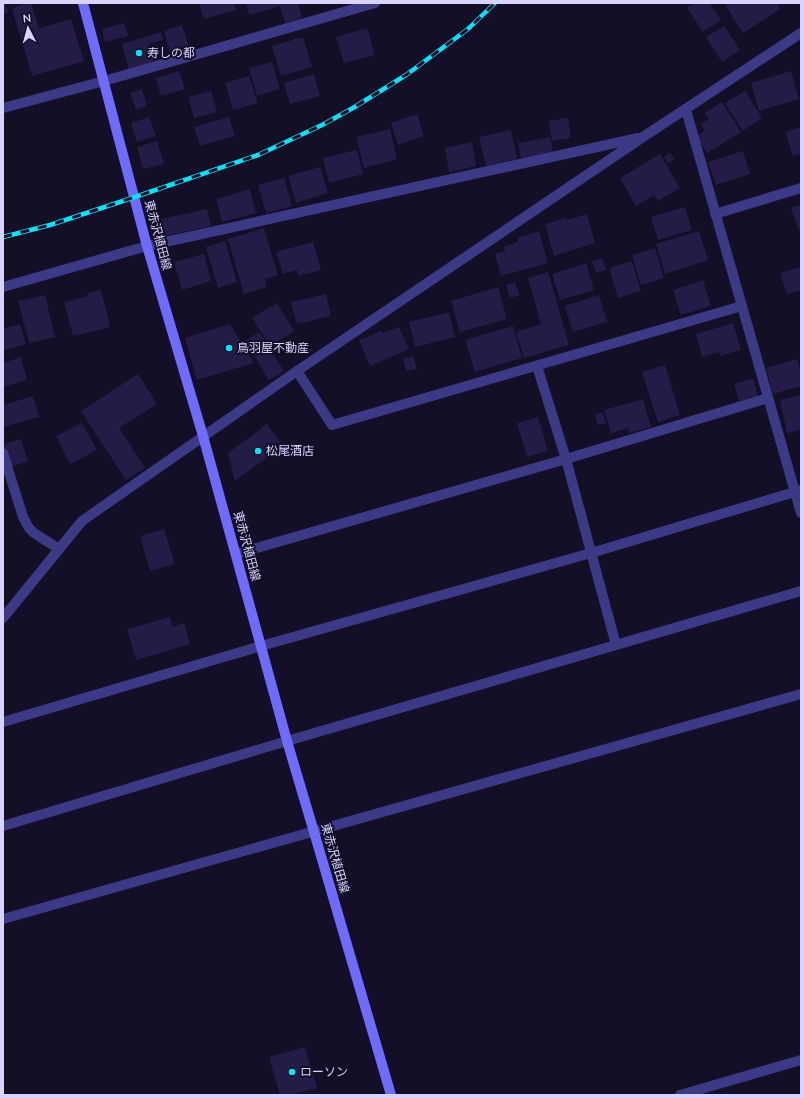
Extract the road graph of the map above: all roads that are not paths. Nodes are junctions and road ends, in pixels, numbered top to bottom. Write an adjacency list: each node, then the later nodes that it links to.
1 (83, 3): 4 (main road, 東赤沢植田線)
2 (375, 3): 4 (street)
3 (801, 33): 6 (street)
4 (104, 81): 5 (street); 10 (main road, 東赤沢植田線)
5 (3, 108)
6 (686, 110): 7 (street); 9 (street)
7 (643, 137): 10 (street); 14 (street)
8 (801, 188): 9 (street)
9 (715, 214): 12 (street)
10 (147, 246): 11 (street); 16 (main road, 東赤沢植田線)
11 (3, 287)
12 (742, 306): 13 (street); 15 (street)
13 (537, 366): 14 (street); 18 (street)
14 (297, 371): 16 (street)
15 (768, 398): 18 (street); 19 (street)
16 (203, 436): 21 (street); 23 (main road, 東赤沢植田線)
17 (3, 452): 21 (street)
18 (566, 459): 22 (street); 23 (street)
19 (798, 491): 20 (street); 22 (street)
20 (801, 513)
21 (59, 549): 25 (street)
22 (591, 553): 26 (street); 27 (street)
23 (236, 554): 27 (main road, 東赤沢植田線)
24 (801, 591): 26 (street)
25 (3, 618)
26 (616, 645): 30 (street)
27 (261, 646): 29 (street); 30 (main road, 東赤沢植田線)
28 (801, 694): 32 (street)
29 (3, 722)
30 (287, 742): 31 (street); 32 (main road, 東赤沢植田線)
31 (3, 826)
32 (314, 832): 33 (street); 35 (main road, 東赤沢植田線)
33 (3, 920)
34 (801, 1060): 36 (street)
35 (391, 1095)
36 (680, 1095)

